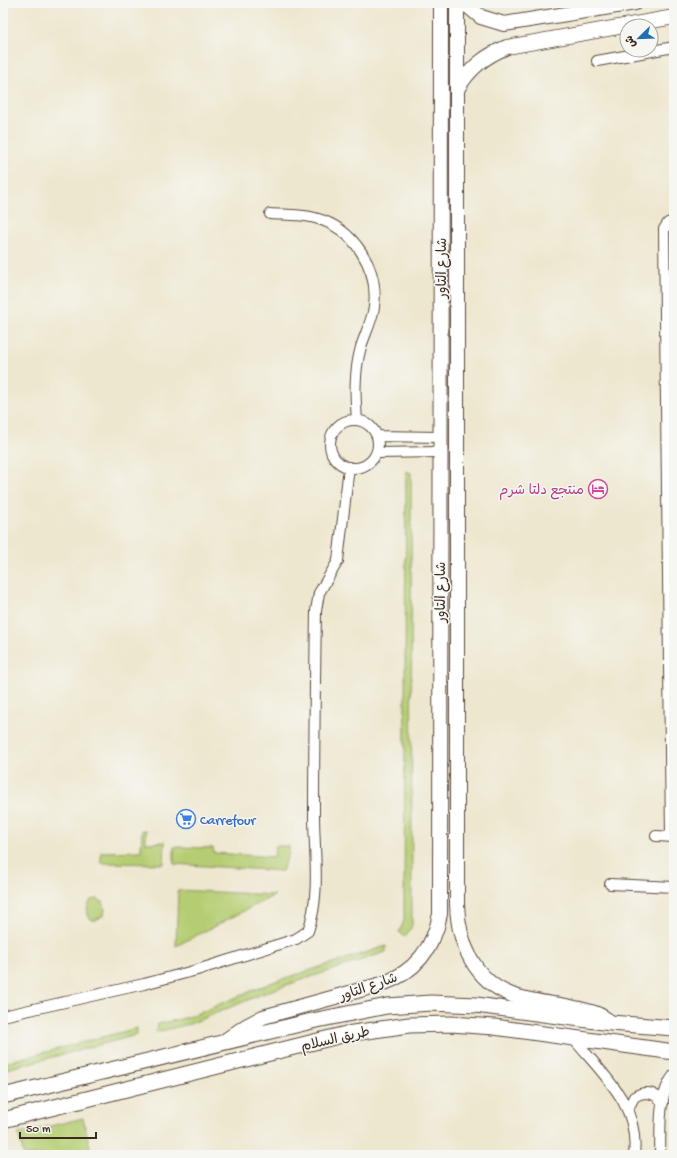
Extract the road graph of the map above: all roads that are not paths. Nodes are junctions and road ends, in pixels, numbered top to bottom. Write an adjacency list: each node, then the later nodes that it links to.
1 (441, 3): 11 (main road, شارع التاور)
2 (457, 3): 8 (main road, شارع التاور)
3 (464, 3): 4 (main road)
4 (635, 3)
5 (674, 17): 8 (main road)
6 (674, 47): 7 (street)
7 (597, 61)
8 (458, 88): 12 (main road, شارع التاور)
9 (270, 214): 14 (street)
10 (674, 221): 13 (street)
11 (440, 292): 12 (main road); 17 (main road, شارع التاور)
12 (458, 293): 29 (main road, شارع التاور)
13 (670, 353): 20 (street)
14 (357, 420): 16 (street); 21 (street)
15 (674, 432): 20 (street)
16 (377, 436): 17 (street); 19 (street)
17 (440, 437): 18 (main road, شارع التاور)
18 (440, 452): 19 (street); 28 (main road, شارع التاور)
19 (376, 453): 21 (street)
20 (668, 454): 22 (street)
21 (349, 467): 31 (street)
22 (669, 584): 23 (street); 24 (street)
23 (674, 597)
24 (671, 672): 26 (street)
25 (656, 836): 26 (street)
26 (672, 837)
27 (610, 884): 30 (street)
28 (440, 885): 29 (main road); 35 (main road, شارع التاور)
29 (457, 885): 32 (main road, شارع التاور)
30 (674, 887)
31 (3, 1016)
32 (611, 1023): 33 (main road, طريق السلام); 35 (main road, طريق السلام)
33 (674, 1028)
34 (572, 1038): 36 (main road, طريق السلام); 40 (street); 41 (main road, طريق السلام)
35 (223, 1042): 38 (main road, طريق السلام)
36 (674, 1052)
37 (674, 1075): 39 (street)
38 (3, 1096)
39 (663, 1103): 40 (street); 43 (street)
40 (628, 1109): 42 (street)
41 (3, 1120)
42 (634, 1155)
43 (660, 1155)

